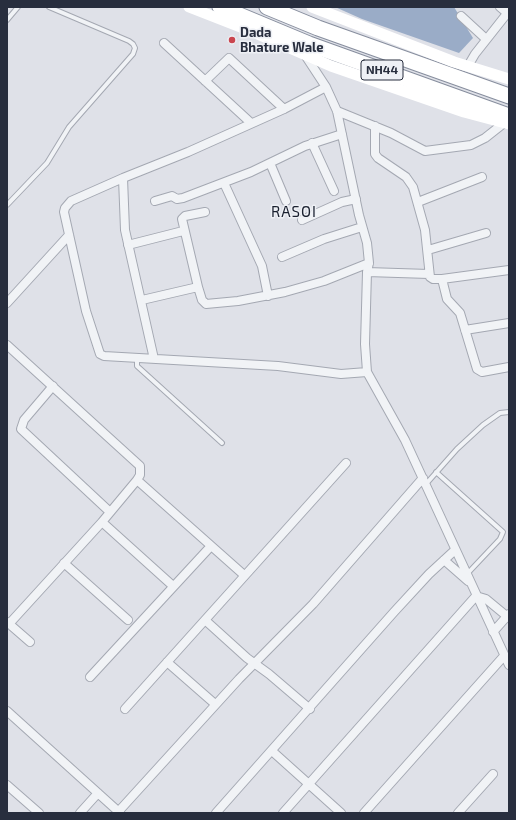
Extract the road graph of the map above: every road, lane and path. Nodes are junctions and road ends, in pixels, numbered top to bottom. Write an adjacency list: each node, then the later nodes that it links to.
1 (49, 7): 35 (lane)
2 (189, 7): 13 (street)
3 (220, 7): 21 (highway, NH44)
4 (267, 7): 18 (highway, NH44)
5 (312, 7): 14 (street)
6 (500, 7): 8 (street)
7 (18, 8): 10 (lane)
8 (508, 12): 11 (street)
9 (461, 16): 11 (street)
10 (7, 20)
11 (486, 39): 14 (street)
12 (164, 43): 16 (street)
13 (304, 54): 17 (street); 21 (street)
14 (468, 66): 15 (street)
15 (509, 79)
16 (205, 81): 19 (street); 22 (street)
17 (326, 87): 19 (street); 20 (street)
18 (509, 96)
19 (284, 109): 22 (street)
20 (337, 112): 23 (street); 24 (street)
21 (507, 121): 23 (street)
22 (251, 123): 28 (street)
23 (375, 126): 34 (street)
24 (342, 134): 25 (street); 31 (street)
25 (312, 143): 26 (street); 30 (street)
26 (270, 163): 29 (street); 33 (street)
27 (482, 177): 34 (street)
28 (123, 178): 41 (street); 42 (street)
29 (224, 183): 32 (street); 51 (street)
30 (334, 192)
31 (356, 199): 37 (street); 38 (street)
32 (155, 201)
33 (286, 201)
34 (418, 202): 43 (street)
35 (7, 205)
36 (205, 212): 39 (street)
37 (302, 220)
38 (362, 227): 44 (street); 45 (street)
39 (183, 231): 42 (street); 50 (street)
40 (486, 233): 43 (street)
41 (69, 235): 53 (street); 57 (street)
42 (128, 245): 52 (street)
43 (428, 250): 48 (street)
44 (282, 257)
45 (369, 263): 47 (street); 51 (street)
46 (509, 270): 49 (street)
47 (367, 272): 48 (street); 60 (street)
48 (429, 274): 49 (street)
49 (442, 279): 55 (street)
50 (198, 287): 51 (street); 52 (street)
51 (268, 296)
52 (142, 300): 58 (street)
53 (7, 303)
54 (509, 323): 55 (street)
55 (465, 330): 59 (street)
56 (7, 344): 61 (street)
57 (137, 358): 58 (street); 63 (lane)
58 (154, 359): 60 (street)
59 (509, 367)
60 (367, 372): 67 (street)
61 (53, 386): 66 (street); 68 (street)
62 (509, 412): 65 (lane)
63 (222, 443)
64 (346, 464): 74 (street)
65 (436, 472): 67 (lane); 75 (lane)
66 (136, 480): 68 (street); 70 (street)
67 (424, 481): 71 (street); 86 (street)
68 (110, 512): 69 (street)
69 (102, 522): 73 (street); 76 (street)
70 (211, 546): 74 (street); 76 (street)
71 (455, 550): 72 (street); 75 (street)
72 (444, 560): 75 (street); 91 (street)
73 (64, 563): 79 (street); 81 (street)
74 (244, 575): 80 (street)
75 (468, 579): 77 (street)
76 (173, 586): 88 (street)
77 (476, 596): 78 (street); 82 (street); 95 (street)
78 (508, 616): 82 (street)
79 (128, 620)
80 (205, 620): 85 (street); 86 (street)
81 (8, 623): 83 (street)
82 (493, 632): 84 (street)
83 (30, 642)
84 (504, 656): 87 (street); 104 (street)
85 (167, 662): 89 (street); 90 (street)
86 (254, 663): 89 (street); 91 (street)
87 (509, 665)
88 (90, 677)
89 (215, 704): 98 (street)
90 (125, 709)
91 (310, 709): 93 (street)
92 (7, 711): 97 (street)
93 (272, 751): 95 (street); 101 (street)
94 (493, 774): 105 (street)
95 (308, 784): 102 (street); 103 (street)
96 (7, 785): 99 (street)
97 (98, 793): 98 (street); 100 (street)
98 (119, 812)
99 (38, 813)
100 (80, 813)
101 (216, 813)
102 (283, 813)
103 (341, 813)
104 (364, 813)
105 (458, 813)

